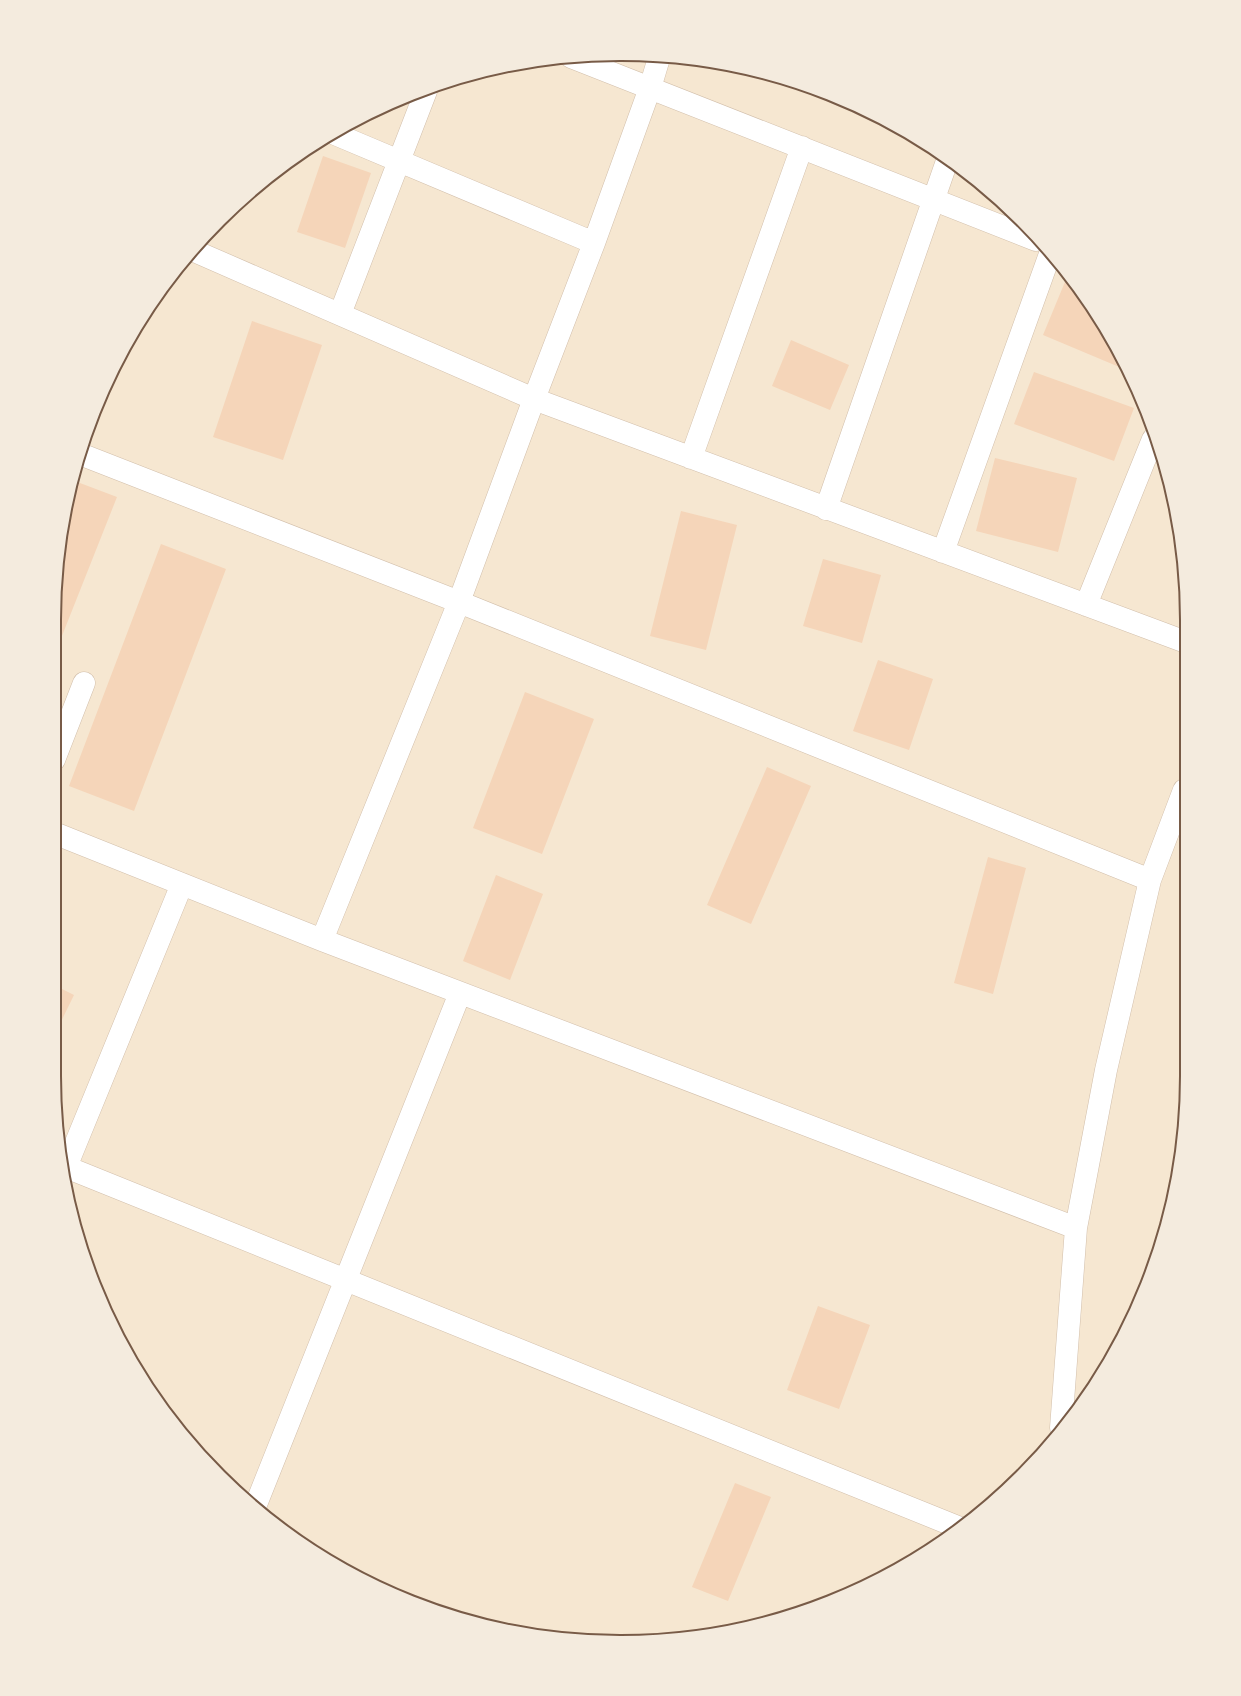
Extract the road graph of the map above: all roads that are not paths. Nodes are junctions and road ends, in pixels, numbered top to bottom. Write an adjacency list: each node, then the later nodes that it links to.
1 (584, 62): 3 (street)
2 (657, 62): 3 (street)
3 (650, 88): 6 (street); 11 (street)
4 (423, 98): 7 (street)
5 (340, 136): 7 (street)
6 (802, 147): 9 (street); 18 (street)
7 (399, 161): 11 (street); 14 (street)
8 (946, 166): 9 (street)
9 (935, 200): 10 (street); 19 (street)
10 (1026, 236)
11 (594, 243): 15 (street)
12 (199, 253): 14 (street)
13 (1048, 260): 20 (street)
14 (340, 314): 15 (street)
15 (534, 399): 18 (street); 21 (street)
16 (1151, 444): 22 (street)
17 (86, 456): 21 (street)
18 (691, 458): 19 (street)
19 (826, 509): 20 (street)
20 (943, 552): 22 (street)
21 (459, 602): 28 (street); 30 (street)
22 (1086, 605): 23 (street)
23 (1180, 640)
24 (84, 683): 25 (street)
25 (61, 742)
26 (1180, 801): 28 (street)
27 (61, 836): 29 (street)
28 (1150, 880): 34 (street)
29 (182, 884): 30 (street); 32 (street)
30 (322, 940): 31 (street)
31 (460, 993): 34 (street); 35 (street)
32 (68, 1162)
33 (69, 1168): 35 (street)
34 (1076, 1228): 36 (street)
35 (346, 1279): 37 (street); 38 (street)
36 (1062, 1419)
37 (257, 1500)
38 (953, 1525)

